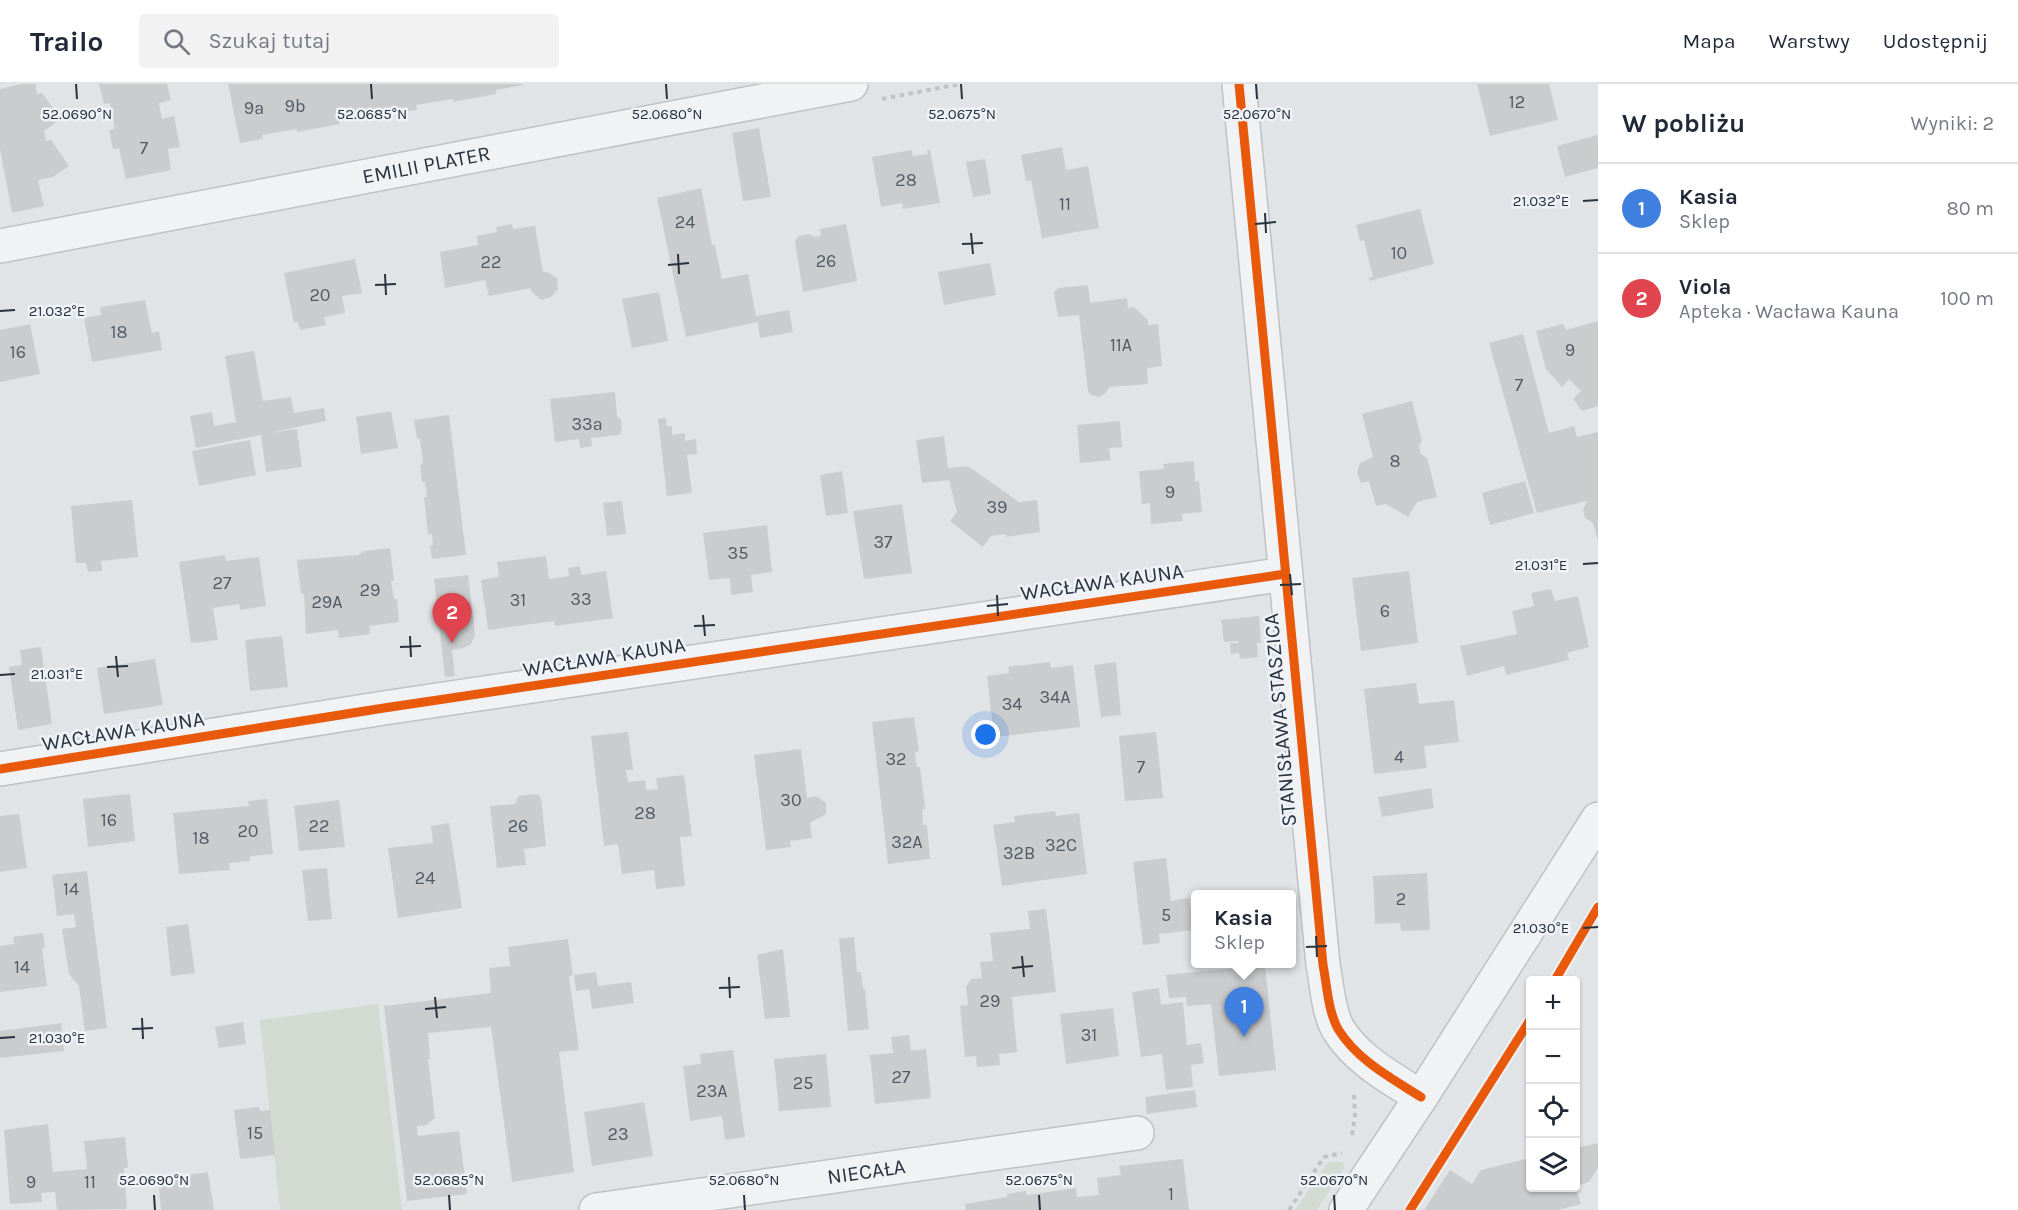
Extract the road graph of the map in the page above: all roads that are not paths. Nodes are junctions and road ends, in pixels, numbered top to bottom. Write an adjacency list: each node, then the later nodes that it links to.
1 (851, 84): 3 (street, EMILII PLATER)
2 (1239, 84): 4 (street, STANISŁAWA STASZICA)
3 (0, 246)
4 (1285, 574): 5 (street, WACŁAWA KAUNA); 7 (street, STANISŁAWA STASZICA)
5 (0, 769)
6 (1596, 828): 7 (street)
7 (1420, 1097): 11 (street)
8 (1137, 1133): 9 (street, NIECAŁA)
9 (749, 1199): 10 (street, NIECAŁA)
10 (596, 1210)
11 (1346, 1210)

